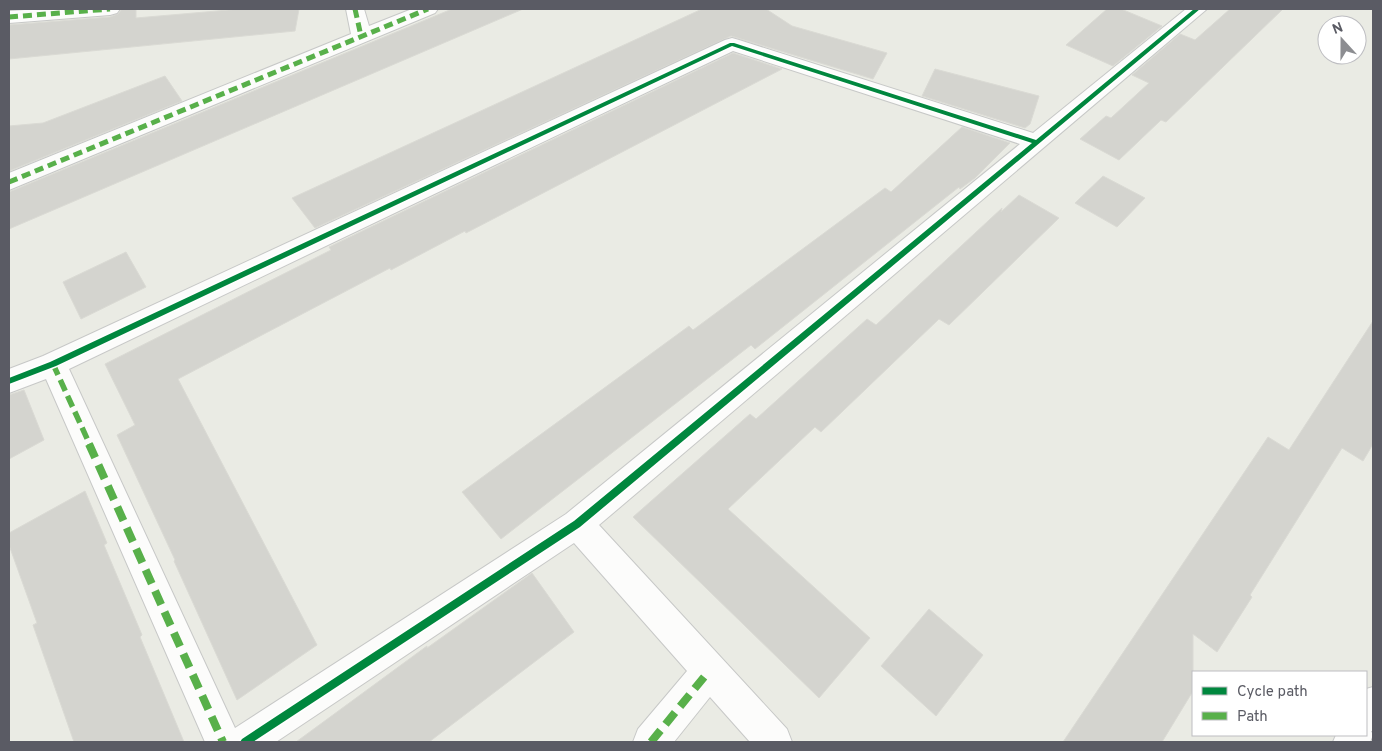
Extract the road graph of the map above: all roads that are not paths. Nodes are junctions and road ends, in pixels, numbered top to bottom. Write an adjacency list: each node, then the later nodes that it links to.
1 (110, 9): 5 (street)
2 (355, 9): 6 (street)
3 (428, 9): 6 (street)
4 (1197, 9): 7 (street)
5 (9, 17)
6 (361, 36): 8 (street)
7 (1037, 142): 9 (street); 11 (street)
8 (9, 182)
9 (53, 364): 10 (street); 13 (street)
10 (9, 381)
11 (577, 524): 12 (street); 14 (street)
12 (709, 671): 15 (street); 16 (street)
13 (223, 742)
14 (245, 742)
15 (651, 742)
16 (774, 742)

